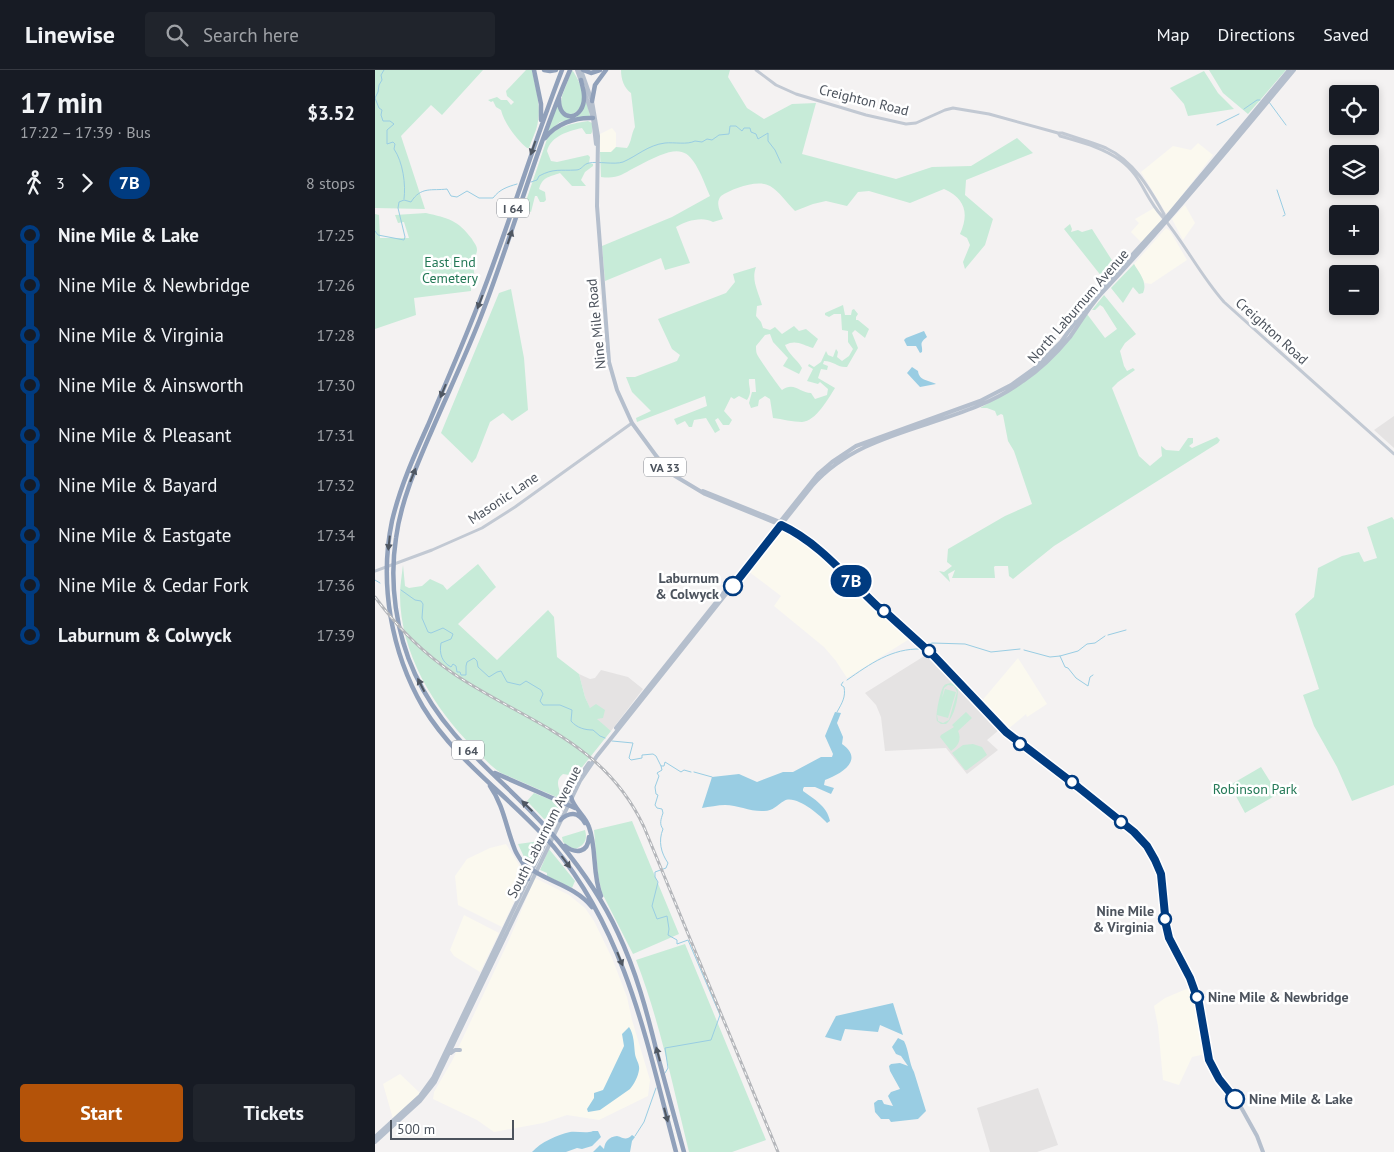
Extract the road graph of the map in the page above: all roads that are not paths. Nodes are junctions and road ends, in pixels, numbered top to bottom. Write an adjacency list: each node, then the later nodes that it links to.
1 (534, 70): 17 (highway)
2 (544, 70): 3 (highway)
3 (556, 70)
4 (562, 70): 17 (highway, I 64)
5 (570, 70): 14 (highway, I 64)
6 (577, 70): 13 (main road, Nine Mile Road / VA 33)
7 (582, 70): 8 (highway); 15 (main road, Nine Mile Road / VA 33)
8 (600, 70)
9 (606, 70): 15 (highway)
10 (756, 70): 20 (main road, Creighton Road)
11 (1289, 70): 20 (main road, North Laburnum Avenue)
12 (1294, 70): 20 (main road, North Laburnum Avenue)
13 (581, 80): 14 (highway); 16 (main road, Nine Mile Road / VA 33)
14 (559, 95): 18 (highway, I 64)
15 (592, 101): 19 (main road, Nine Mile Road / VA 33)
16 (593, 118): 18 (highway); 19 (main road, Nine Mile Road / VA 33)
17 (540, 128): 28 (highway, I 64, one-way to 28)
18 (543, 141): 27 (highway, I 64, one-way to 18)
19 (597, 151): 21 (main road, Nine Mile Road / VA 33)
20 (1166, 220): 22 (main road, Creighton Road); 23 (main road, North Laburnum Avenue)
21 (632, 422): 23 (main road, Nine Mile Road / VA 33); 26 (main road, Masonic Lane)
22 (1394, 453)
23 (780, 524): 24 (main road, South Laburnum Avenue); 25 (main road, South Laburnum Avenue); 46 (main road, Nine Mile Road / VA 33)
24 (757, 548): 25 (main road); 30 (main road, South Laburnum Avenue)
25 (756, 557): 29 (main road, South Laburnum Avenue)
26 (375, 571)
27 (487, 768): 30 (highway); 34 (highway, I 64, one-way to 27)
28 (483, 777): 35 (highway); 39 (highway, I 64, one-way to 39)
29 (571, 797): 30 (main road, South Laburnum Avenue); 31 (highway)
30 (566, 804): 31 (highway); 32 (main road, South Laburnum Avenue); 33 (main road, South Laburnum Avenue)
31 (577, 808): 38 (highway)
32 (560, 820): 33 (main road, South Laburnum Avenue); 34 (highway)
33 (555, 826): 36 (main road, South Laburnum Avenue)
34 (560, 842): 38 (highway, I 64)
35 (523, 863): 36 (highway); 37 (highway)
36 (534, 871): 37 (main road, South Laburnum Avenue); 39 (highway); 40 (main road, South Laburnum Avenue)
37 (528, 879): 42 (main road, South Laburnum Avenue)
38 (606, 909): 45 (highway, I 64, one-way to 38)
39 (599, 915): 44 (highway, I 64, one-way to 44)
40 (455, 1043): 41 (main road, South Laburnum Avenue); 41 (main road)
41 (449, 1054): 43 (main road, South Laburnum Avenue)
42 (375, 1137)
43 (375, 1142)
44 (676, 1152)
45 (684, 1152)
46 (1263, 1152)

